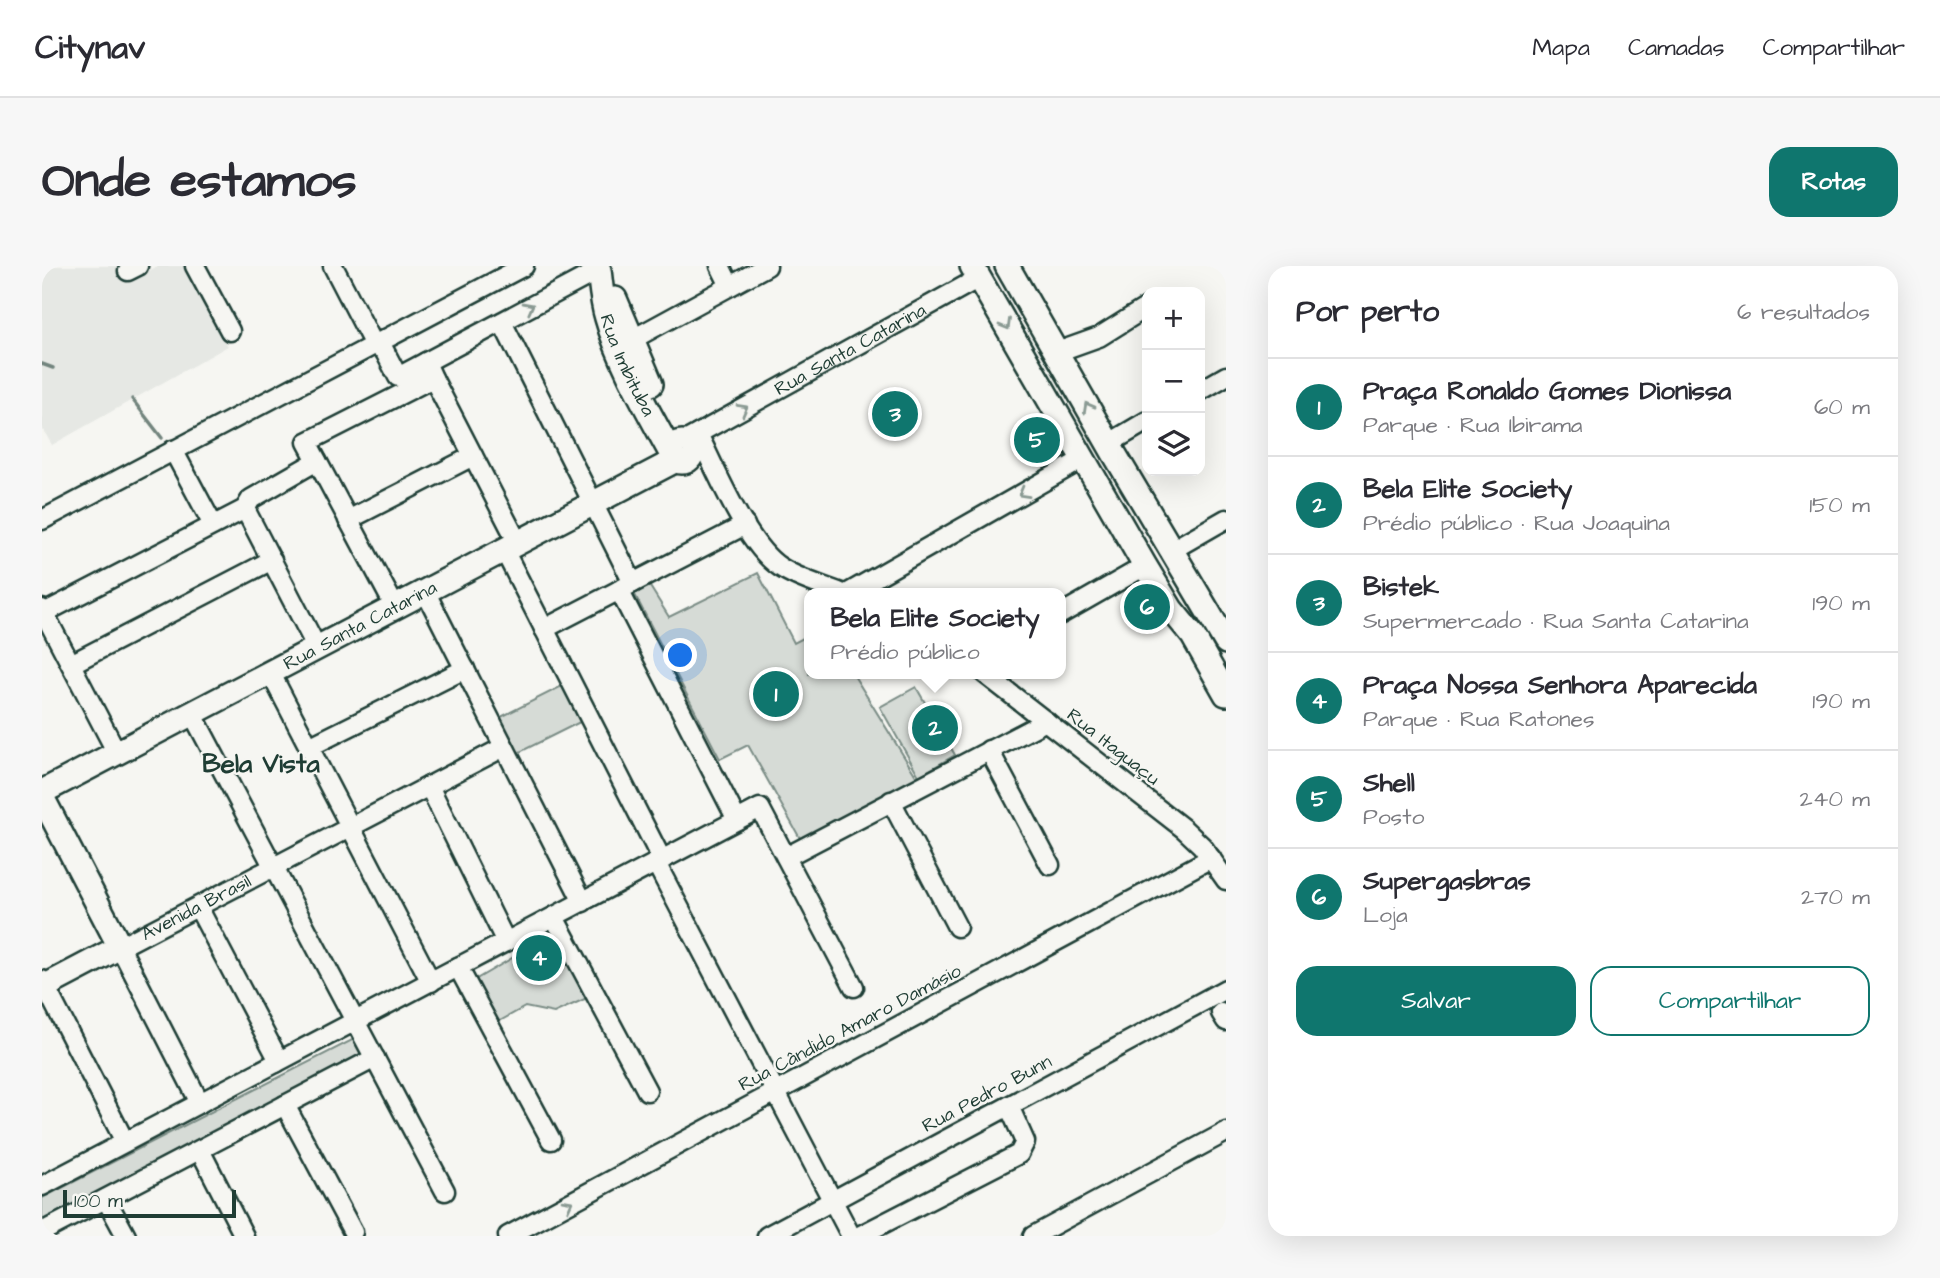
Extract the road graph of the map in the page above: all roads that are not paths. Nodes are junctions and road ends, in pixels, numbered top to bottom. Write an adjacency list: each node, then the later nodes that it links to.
1 (195, 266): 12 (street)
2 (332, 266): 14 (street)
3 (524, 266): 14 (street)
4 (720, 266): 9 (street)
5 (767, 266): 9 (street)
6 (1007, 266): 15 (main road)
7 (598, 268): 11 (street, one-way to 7); 13 (main road)
8 (975, 272): 22 (street, Rua Santa Catarina, one-way to 8); 24 (main road, one-way to 24)
9 (730, 286): 13 (street)
10 (1142, 310): 15 (street)
11 (502, 322): 16 (street); 26 (street)
12 (230, 331)
13 (625, 344): 22 (main road)
14 (374, 345): 16 (street); 21 (street)
15 (1057, 352): 20 (main road, one-way to 15)
16 (429, 370): 23 (street); 25 (street)
17 (1226, 376): 18 (street)
18 (1205, 388)
19 (1142, 424): 20 (street)
20 (1108, 444): 35 (main road)
21 (173, 450): 29 (street); 31 (street)
22 (687, 450): 26 (main road, Rua Santa Catarina); 32 (street)
23 (473, 456): 30 (street); 34 (street)
24 (1083, 458): 33 (main road); 41 (street, one-way to 41)
25 (317, 461): 27 (street); 30 (street)
26 (593, 503): 34 (main road, Rua Santa Catarina); 39 (street)
27 (245, 509): 31 (street); 36 (street)
28 (1226, 519): 35 (street)
29 (42, 520)
30 (348, 520): 43 (street)
31 (213, 525): 45 (street)
32 (745, 525): 39 (street); 40 (street)
33 (1127, 534): 37 (main road); 38 (main road)
34 (511, 547): 42 (main road, Rua Santa Catarina); 47 (street)
35 (1172, 550): 38 (main road)
36 (272, 560): 50 (street); 51 (street)
37 (1145, 566): 44 (street); 48 (main road)
38 (1186, 575): 46 (main road)
39 (626, 586): 47 (street); 66 (street)
40 (829, 588)
41 (857, 588)
42 (425, 591): 43 (main road, Rua Santa Catarina); 52 (street)
43 (395, 607): 50 (main road, Rua Santa Catarina)
44 (1066, 611)
45 (43, 612): 51 (street)
46 (1220, 623): 49 (main road)
47 (544, 629): 70 (street)
48 (1193, 636): 55 (main road); 56 (main road)
49 (1226, 642)
50 (317, 648): 53 (main road, Rua Santa Catarina)
51 (71, 664): 62 (street)
52 (465, 668): 59 (street); 60 (street)
53 (270, 672): 57 (main road, Rua Santa Catarina); 59 (street)
54 (992, 679): 58 (street, Rua Itaguaçu)
55 (1226, 681)
56 (1226, 694)
57 (192, 713): 62 (main road, Rua Santa Catarina); 72 (street)
58 (1046, 720): 61 (street); 69 (street, Rua Itaguaçu)
59 (309, 747): 67 (street)
60 (504, 747): 63 (street, Avenida Brasil); 74 (street)
61 (989, 750): 65 (street); 71 (street)
62 (117, 753): 64 (main road, Rua Santa Catarina)
63 (429, 786): 67 (street, Avenida Brasil); 78 (street)
64 (42, 794): 79 (main road)
65 (891, 802): 68 (street); 77 (street)
66 (737, 820): 68 (street); 70 (street)
67 (350, 827): 72 (street, Avenida Brasil); 81 (street)
68 (786, 857): 83 (street)
69 (1211, 858): 73 (street, Rua Itaguaçu); 89 (street, Rua Cândido Amaro Damásio)
70 (659, 862): 74 (street); 89 (street)
71 (1050, 865)
72 (273, 867): 75 (street, Avenida Brasil); 85 (street)
73 (1226, 880)
74 (583, 902): 76 (street)
75 (198, 907): 79 (street, Avenida Brasil); 87 (street)
76 (554, 917): 78 (street); 88 (street)
77 (957, 927)
78 (506, 942): 80 (street)
79 (120, 947): 82 (main road, Avenida Brasil); 90 (street)
80 (458, 967): 81 (street); 94 (street)
81 (430, 982): 85 (street)
82 (43, 985): 95 (street)
83 (855, 987)
84 (1226, 989): 92 (street, Rua Pedro Bunn)
85 (355, 1022): 86 (street); 87 (street)
86 (374, 1058): 91 (street); 98 (street)
87 (276, 1063): 90 (street)
88 (647, 1091)
89 (776, 1092): 100 (street); 105 (street, Rua Cândido Amaro Damásio, one-way to 89)
90 (200, 1103): 95 (street)
91 (285, 1105): 96 (street); 102 (street)
92 (1009, 1106): 100 (street, Rua Pedro Bunn); 108 (street)
93 (1226, 1132): 109 (street)
94 (551, 1140)
95 (125, 1142): 97 (street)
96 (200, 1150): 99 (street); 104 (street)
97 (45, 1178)
98 (445, 1191)
99 (106, 1199): 101 (street); 103 (street)
100 (833, 1201): 106 (street, Rua Pedro Bunn); 107 (street)
101 (42, 1232)
102 (353, 1232)
103 (126, 1236)
104 (244, 1236)
105 (508, 1236)
106 (767, 1236)
107 (851, 1236)
108 (859, 1236)
109 (1033, 1236)

